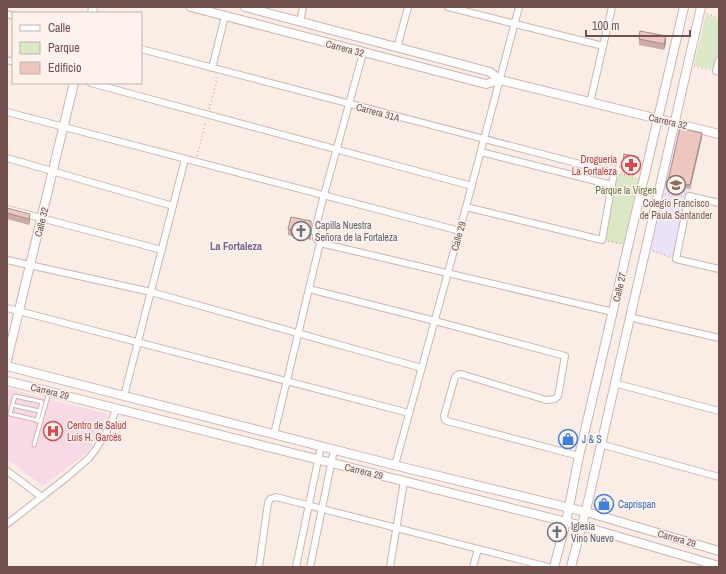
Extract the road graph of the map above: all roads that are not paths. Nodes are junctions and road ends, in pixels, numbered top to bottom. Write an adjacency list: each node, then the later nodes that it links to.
1 (191, 7): 10 (street, Carrera 32)
2 (245, 7): 11 (street, Carrera 32)
3 (304, 7): 11 (street)
4 (408, 7): 14 (street)
5 (448, 7): 12 (street)
6 (519, 7): 12 (street, Calle 29)
7 (612, 7): 13 (street)
8 (684, 7): 26 (street, Calle 27)
9 (703, 10): 27 (street, Calle 27)
10 (225, 16): 16 (street, Carrera 32); 18 (street)
11 (300, 22): 14 (street, Carrera 32)
12 (514, 24): 13 (street); 20 (street, Calle 29)
13 (603, 46): 23 (street)
14 (397, 48): 20 (street, Carrera 32)
15 (142, 49): 18 (street, Carrera 31A)
16 (363, 52): 20 (street, Carrera 32); 24 (street)
17 (719, 60): 19 (street)
18 (212, 68): 24 (street, Carrera 31A)
19 (717, 72)
20 (500, 80): 23 (street, Carrera 32); 30 (street, Calle 29)
21 (74, 84): 28 (street, Calle 32)
22 (95, 84): 31 (street)
23 (590, 103): 26 (street, Carrera 32)
24 (348, 104): 30 (street, Carrera 31A); 31 (street)
25 (7, 112): 28 (street)
26 (658, 119): 27 (street, Carrera 32); 55 (street, Calle 27)
27 (674, 123): 29 (street, Carrera 32); 56 (street, Calle 27)
28 (64, 127): 34 (street); 35 (street, Calle 32)
29 (719, 134)
30 (484, 140): 32 (street, Calle 29); 37 (street, Carrera 31A)
31 (336, 150): 36 (street); 38 (street)
32 (481, 152): 36 (street, Calle 29); 37 (street)
33 (7, 158): 35 (street)
34 (186, 159): 38 (street); 40 (street)
35 (53, 171): 40 (street); 43 (street, Calle 32)
36 (472, 186): 41 (street, Calle 29)
37 (612, 187): 41 (street)
38 (324, 196): 44 (street); 45 (street)
39 (719, 203): 49 (street)
40 (173, 206): 46 (street)
41 (466, 207): 44 (street, Calle 29)
42 (7, 209): 43 (street)
43 (42, 218): 46 (street); 48 (street, Calle 32)
44 (460, 230): 50 (street, Calle 29)
45 (320, 243): 50 (street); 51 (street)
46 (162, 250): 52 (street)
47 (7, 260): 48 (street)
48 (30, 266): 52 (street); 54 (street, Calle 32)
49 (719, 269)
50 (448, 273): 55 (street); 57 (street, Calle 29)
51 (309, 289): 57 (street); 58 (street)
52 (151, 292): 58 (street); 60 (street)
53 (7, 308): 54 (street)
54 (19, 311): 60 (street); 61 (street, Calle 32)
55 (613, 312): 80 (street, Calle 27)
56 (629, 317): 59 (street); 66 (street, Calle 27)
57 (435, 321): 63 (street, Calle 29); 80 (street)
58 (298, 333): 63 (street); 65 (street)
59 (719, 338)
60 (138, 342): 65 (street); 68 (street)
61 (7, 360)
62 (7, 366): 68 (street, Carrera 29)
63 (422, 368): 73 (street, Calle 29)
64 (7, 380): 67 (street, Carrera 29)
65 (286, 382): 73 (street); 75 (street)
66 (614, 383): 72 (street); 76 (street, Calle 27)
67 (49, 391): 70 (street, Carrera 29); 74 (lane)
68 (124, 396): 75 (street, Carrera 29)
69 (12, 405): 71 (lane); 71 (lane); 74 (lane)
70 (117, 408): 81 (street, Carrera 29); 87 (street)
71 (40, 411): 74 (lane)
72 (719, 411)
73 (409, 413): 83 (street, Calle 29)
74 (39, 421): 77 (lane)
75 (274, 434): 78 (street, Carrera 29)
76 (600, 444): 85 (street); 91 (street, Calle 27)
77 (34, 445)
78 (321, 446): 79 (street, Carrera 29); 81 (street)
79 (334, 450): 82 (street); 83 (street, Carrera 29)
80 (579, 456): 89 (street, Calle 27)
81 (318, 460): 82 (street, Carrera 29); 88 (street)
82 (332, 463): 86 (street, Carrera 29); 90 (street)
83 (395, 465): 89 (street, Carrera 29)
84 (7, 471): 87 (street)
85 (719, 477)
86 (404, 481): 92 (street, Carrera 29); 95 (street)
87 (42, 497): 93 (street)
88 (309, 506): 90 (street); 99 (street); 100 (street)
89 (569, 508): 91 (street, Carrera 29); 92 (street, Calle 27)
90 (323, 509): 95 (street); 101 (street)
91 (585, 512): 94 (street, Calle 27); 97 (street, Carrera 29)
92 (566, 522): 94 (street, Carrera 29); 105 (street, Calle 27)
93 (7, 524)
94 (582, 526): 98 (street, Carrera 29); 106 (street, Calle 27)
95 (397, 528): 96 (street); 102 (street)
96 (478, 549): 103 (street); 104 (street)
97 (719, 551)
98 (719, 566)
99 (259, 567)
100 (296, 567)
101 (310, 567)
102 (390, 567)
103 (473, 567)
104 (548, 567)
105 (554, 567)
106 (571, 567)

